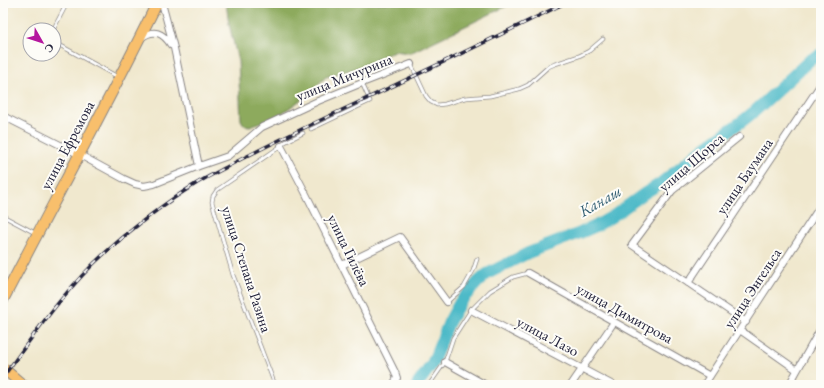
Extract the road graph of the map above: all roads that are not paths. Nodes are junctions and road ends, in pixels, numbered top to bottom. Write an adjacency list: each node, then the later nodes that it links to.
1 (67, 3): 4 (lane)
2 (157, 3): 6 (main road, улица Ефремова)
3 (162, 3): 8 (street)
4 (57, 22)
5 (603, 39): 9 (lane, улица Мичурина)
6 (139, 40): 8 (street); 10 (main road, улица Ефремова)
7 (62, 46): 10 (lane)
8 (174, 48): 19 (street)
9 (411, 64): 11 (street, улица Мичурина)
10 (120, 78): 18 (main road, улица Ефремова)
11 (362, 82): 14 (lane); 19 (street, улица Мичурина)
12 (821, 84): 26 (street, улица Баумана)
13 (3, 116): 18 (street, улица Мичурина)
14 (311, 129)
15 (303, 133): 17 (lane, улица Степана Разина)
16 (739, 137): 26 (street, улица Щорса)
17 (281, 146): 24 (street, улица Гилёва); 40 (lane, улица Степана Разина)
18 (80, 155): 19 (street, улица Мичурина); 22 (main road, улица Ефремова)
19 (199, 166)
20 (821, 205): 31 (street, улица Энгельса)
21 (3, 216): 22 (lane)
22 (37, 234): 27 (main road, улица Ефремова)
23 (477, 260): 28 (lane)
24 (342, 265): 28 (street); 41 (street, улица Гилёва)
25 (528, 273): 29 (lane); 30 (street, улица Димитрова)
26 (688, 283): 31 (street)
27 (3, 300)
28 (447, 302)
29 (471, 310): 34 (lane); 36 (street, улица Лазо)
30 (614, 322): 36 (street); 38 (street, улица Димитрова)
31 (746, 322): 33 (street, улица Энгельса)
32 (821, 328): 37 (street)
33 (740, 330): 37 (street); 38 (street, улица Энгельса)
34 (445, 362): 42 (lane); 43 (street)
35 (3, 368): 39 (main road)
36 (583, 369): 44 (street); 45 (street, улица Лазо)
37 (797, 370): 47 (street)
38 (710, 376): 46 (street, улица Энгельса)
39 (23, 385)
40 (275, 385)
41 (393, 385)
42 (429, 385)
43 (486, 385)
44 (571, 385)
45 (613, 385)
46 (704, 385)
47 (789, 385)

